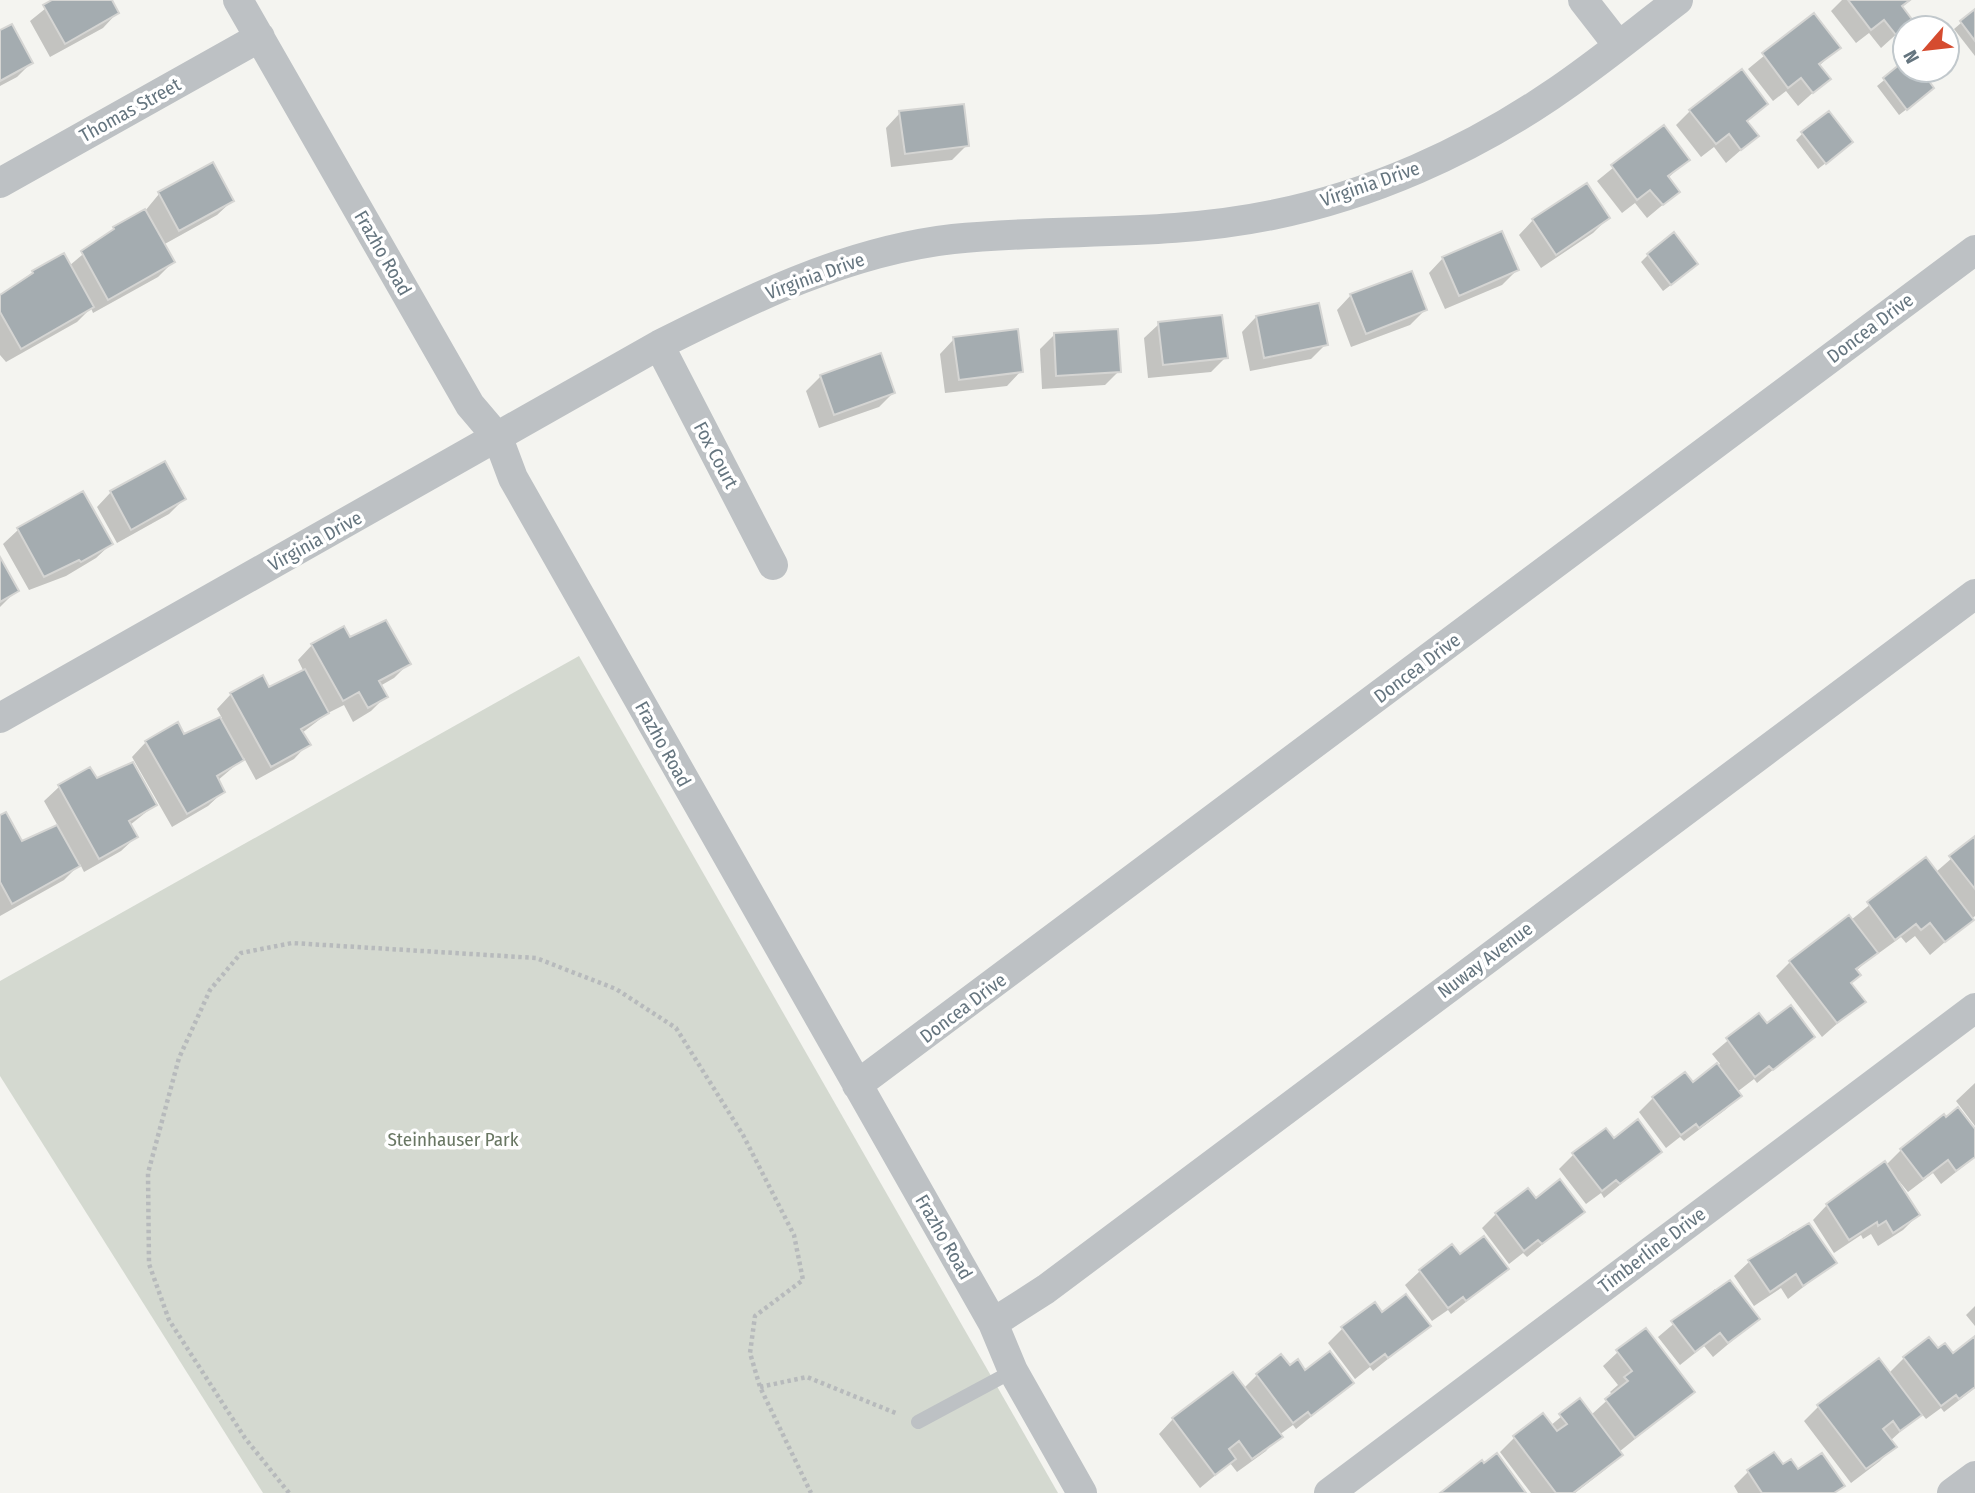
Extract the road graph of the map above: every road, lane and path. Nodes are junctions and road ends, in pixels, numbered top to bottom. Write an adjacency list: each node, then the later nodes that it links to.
1 (238, 0): 4 (street, Frazho Road)
2 (1583, 0): 5 (street)
3 (1678, 0): 5 (street, Virginia Drive)
4 (260, 37): 6 (street, Thomas Street); 9 (street, Frazho Road)
5 (1618, 45): 8 (street, Virginia Drive)
6 (0, 183)
7 (1975, 250): 14 (street, Doncea Drive)
8 (659, 345): 9 (street, Virginia Drive); 10 (street, Fox Court)
9 (498, 438): 12 (street, Virginia Drive); 14 (street, Frazho Road)
10 (773, 565)
11 (1975, 594): 15 (street, Nuway Avenue)
12 (0, 718)
13 (1975, 1008): 23 (street, Timberline Drive)
14 (857, 1085): 15 (street, Frazho Road)
15 (993, 1323): 16 (street, Frazho Road)
16 (1013, 1371): 18 (lane); 22 (street, Frazho Road)
17 (760, 1387): 18 (path); 20 (path); 21 (path)
18 (918, 1422)
19 (1975, 1476): 24 (street)
20 (289, 1493)
21 (811, 1493)
22 (1082, 1493)
23 (1329, 1493)
24 (1952, 1493)

